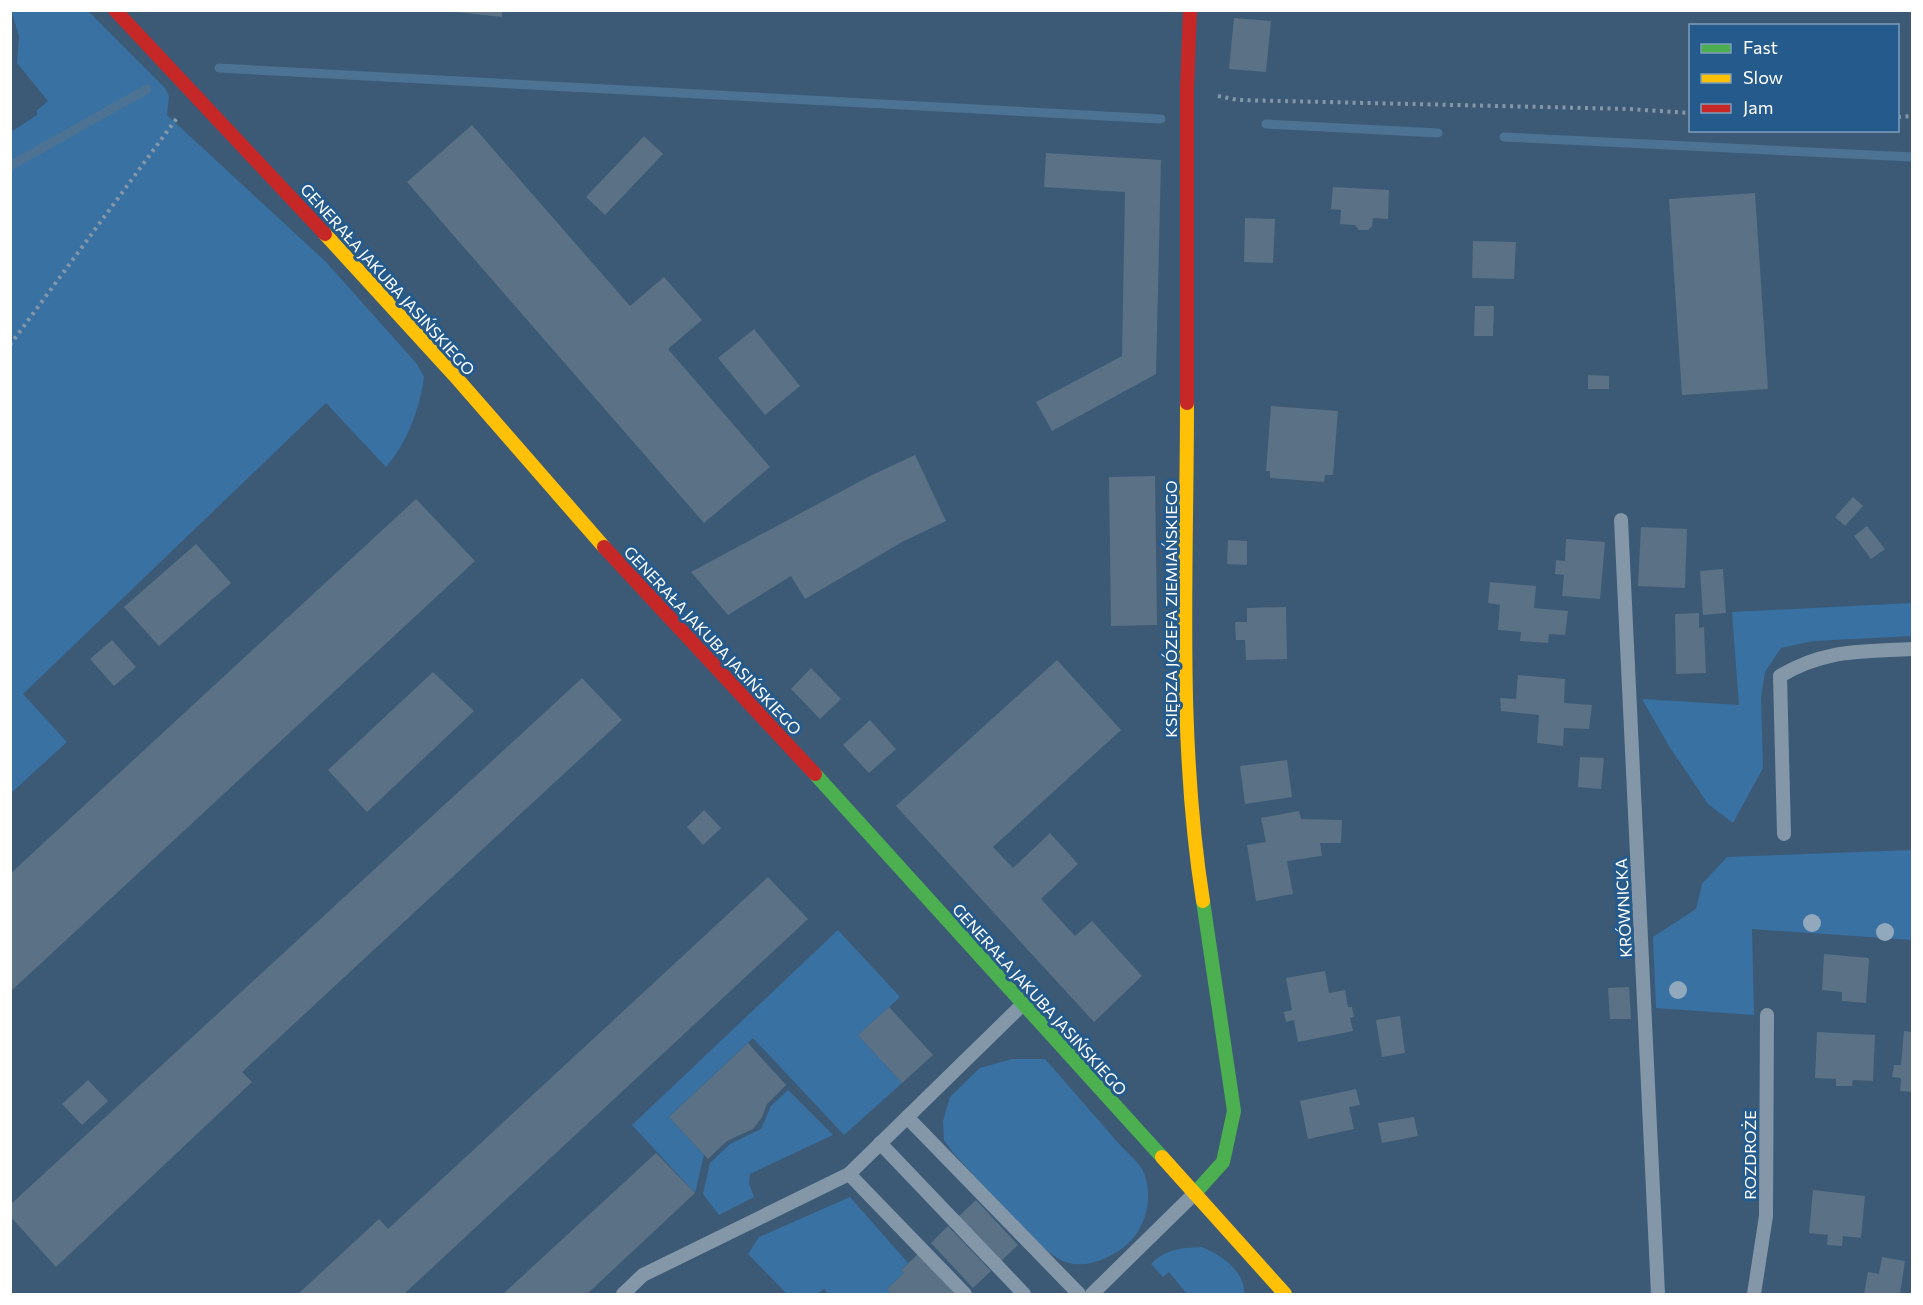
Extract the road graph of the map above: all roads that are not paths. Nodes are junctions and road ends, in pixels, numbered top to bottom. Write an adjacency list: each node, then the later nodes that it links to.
1 (115, 10): 6 (street, GENERAŁA JAKUBA JASIŃSKIEGO)
2 (1190, 10): 11 (street, KSIĘDZA JÓZEFA ZIEMIAŃSKIEGO)
3 (1621, 520): 18 (lane, KRÓWNICKA)
4 (1912, 649): 5 (lane)
5 (1784, 834)
6 (1022, 1005): 8 (lane); 11 (street, GENERAŁA JAKUBA JASIŃSKIEGO)
7 (1767, 1015): 19 (lane, ROZDROŻE)
8 (907, 1117): 9 (lane); 15 (lane)
9 (880, 1143): 10 (lane); 14 (lane)
10 (849, 1174): 12 (lane); 13 (lane)
11 (1195, 1193): 16 (lane); 17 (street, GENERAŁA JAKUBA JASIŃSKIEGO)
12 (622, 1294)
13 (965, 1294)
14 (1024, 1294)
15 (1079, 1294)
16 (1092, 1294)
17 (1285, 1294)
18 (1658, 1294)
19 (1754, 1294)

